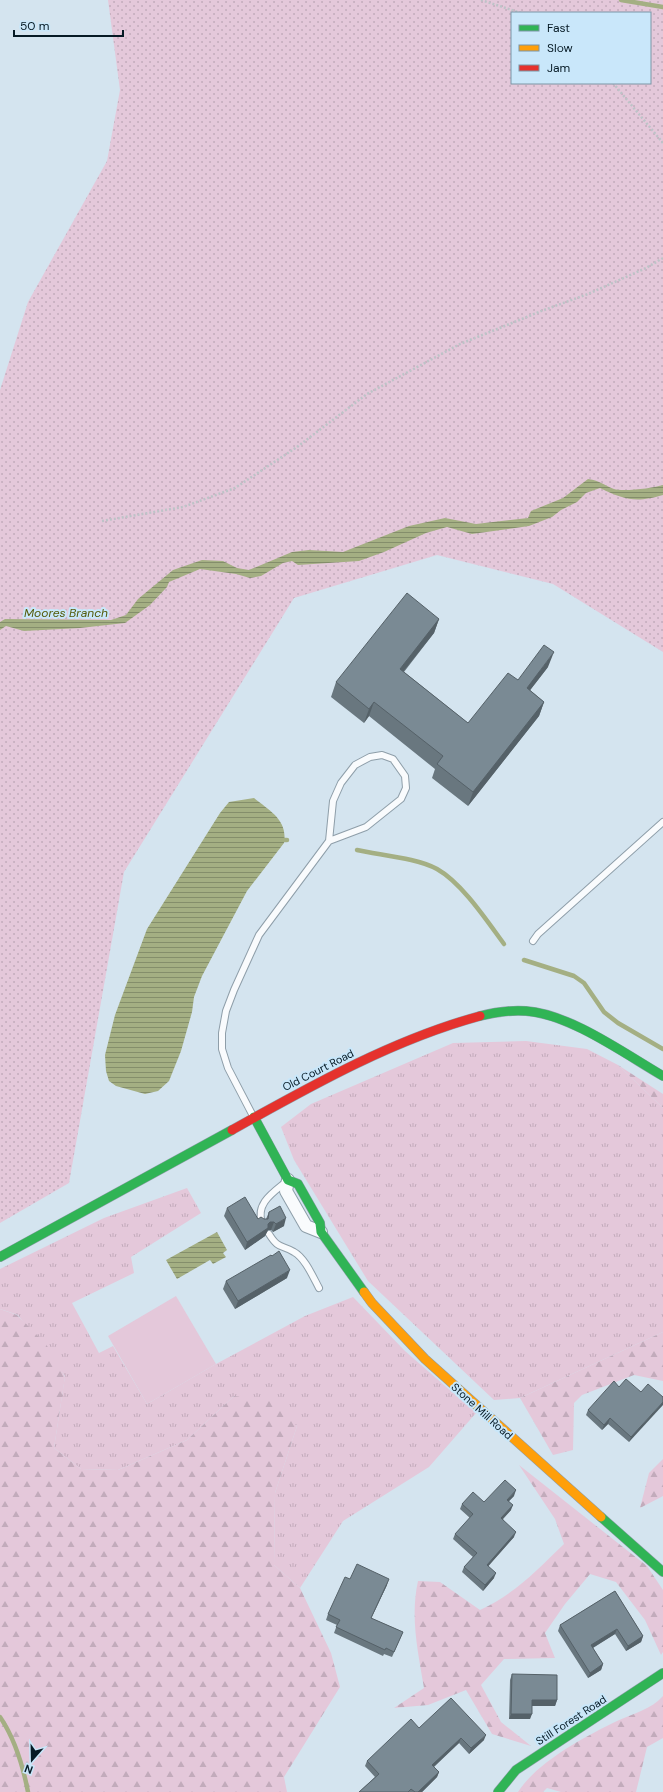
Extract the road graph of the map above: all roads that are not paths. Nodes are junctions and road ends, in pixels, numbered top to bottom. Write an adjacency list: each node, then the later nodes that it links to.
1 (663, 822): 3 (lane)
2 (329, 841): 2 (lane); 5 (lane)
3 (533, 941)
4 (663, 1076): 5 (street, Old Court Road)
5 (254, 1117): 6 (street, Stone Mill Road); 10 (street, Old Court Road)
6 (288, 1180): 7 (lane); 8 (street, Stone Mill Road)
7 (262, 1223)
8 (321, 1232): 12 (street, Stone Mill Road)
9 (269, 1234): 11 (lane)
10 (0, 1258)
11 (319, 1288)
12 (663, 1572)
13 (663, 1673): 14 (street, Still Forest Road)
14 (498, 1792)

